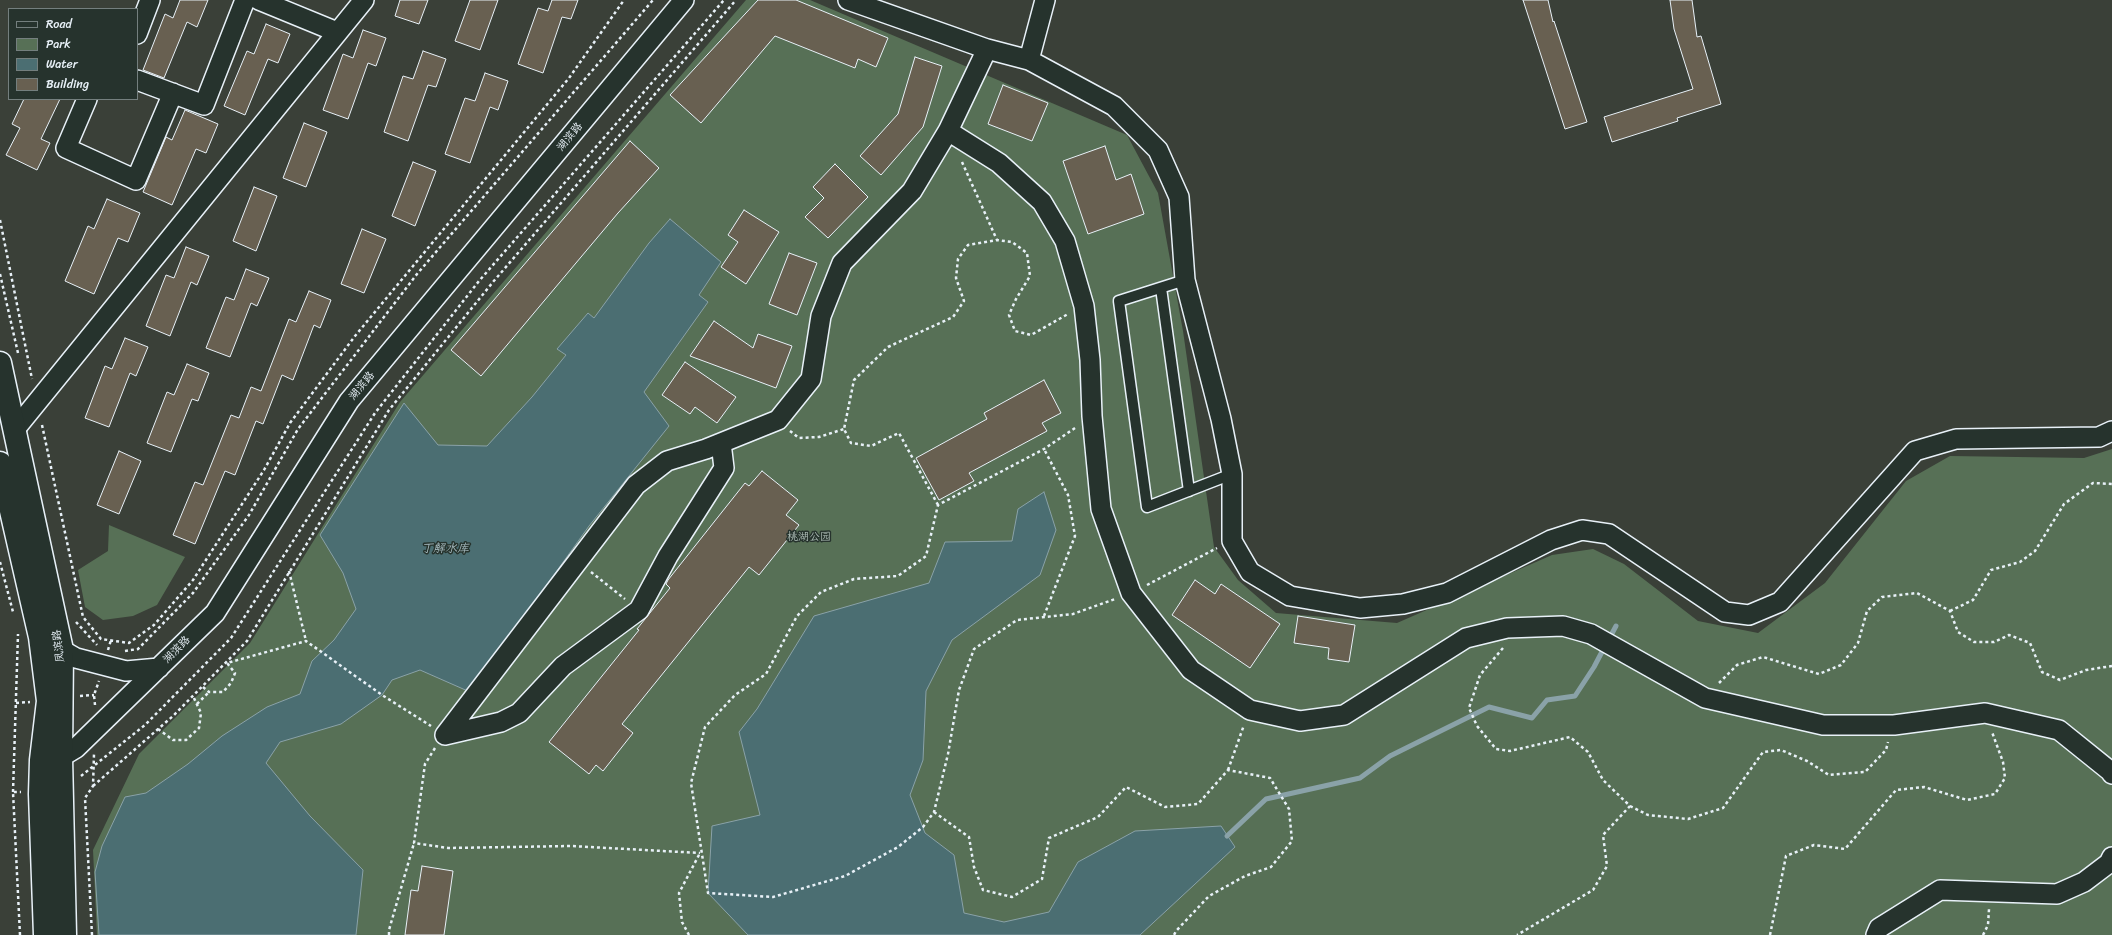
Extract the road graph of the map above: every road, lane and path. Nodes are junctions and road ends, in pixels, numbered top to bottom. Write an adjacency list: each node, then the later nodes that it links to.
1 (150, 0): 12 (street)
2 (245, 0): 17 (street)
3 (364, 0): 13 (street)
4 (624, 0): 53 (path)
5 (653, 0): 57 (path)
6 (684, 0): 61 (street, 湖滨路)
7 (724, 0): 74 (path)
8 (736, 0): 44 (path)
9 (848, 0): 14 (street)
10 (1046, 0): 15 (street)
11 (271, 2): 13 (street)
12 (138, 31)
13 (337, 32): 28 (street)
14 (987, 49): 15 (street); 19 (street)
15 (1029, 60): 24 (street)
16 (138, 80): 17 (street)
17 (172, 93): 18 (street)
18 (88, 100)
19 (948, 131): 26 (street); 30 (street)
20 (961, 160): 22 (path)
21 (0, 220): 28 (path)
22 (997, 240): 26 (path); 32 (path)
23 (0, 274): 27 (path)
24 (1185, 280): 25 (lane); 37 (street)
25 (1161, 288): 39 (lane); 39 (lane)
26 (1084, 306): 29 (street)
27 (9, 360): 31 (street, 凤滨路)
28 (37, 402): 31 (street); 53 (path)
29 (1092, 416): 35 (path); 45 (street)
30 (778, 420): 32 (path); 34 (street)
31 (16, 428): 56 (street, 凤滨路)
32 (844, 429): 40 (path)
33 (2112, 431): 41 (street)
34 (721, 443): 43 (street); 46 (street)
35 (1044, 449): 40 (path); 50 (path)
36 (0, 463): 73 (street, 凤滨路)
37 (1232, 474): 39 (lane); 41 (street)
38 (2112, 484): 47 (path)
39 (1189, 490)
40 (938, 505): 83 (path)
41 (1232, 541): 45 (path)
42 (0, 562): 48 (path)
43 (578, 562): 46 (path); 72 (street)
44 (289, 571): 54 (path); 59 (path)
45 (1131, 593): 50 (path); 67 (street)
46 (639, 610): 72 (street)
47 (1950, 611): 60 (path); 65 (path)
48 (13, 613)
49 (74, 614): 55 (path)
50 (1044, 617): 81 (path)
51 (16, 628): 79 (path)
52 (1507, 628): 65 (street); 67 (street); 80 (path)
53 (111, 640): 58 (path)
54 (306, 642): 59 (path); 72 (path)
55 (100, 648)
56 (62, 650): 58 (street); 73 (street, 凤滨路)
57 (122, 652)
58 (108, 655): 61 (street); 71 (path)
59 (227, 662): 62 (path); 63 (path)
60 (2112, 666)
61 (159, 668): 71 (street, 湖滨路)
62 (203, 687): 63 (path); 64 (path)
63 (209, 692): 66 (path)
64 (193, 696): 66 (path); 70 (path)
65 (1705, 698): 69 (street)
66 (197, 704): 70 (path)
67 (1250, 710): 75 (path)
68 (1985, 713): 69 (street); 76 (street); 93 (path)
69 (1894, 725): 80 (path)
70 (158, 729): 78 (path)
71 (95, 731): 73 (street, 湖滨路); 74 (path)
72 (445, 735): 82 (path)
73 (51, 759): 86 (street, 凤滨路); 87 (street, 凤滨路)
74 (94, 766): 77 (path); 78 (path)
75 (1228, 770): 81 (path); 91 (path)
76 (2112, 774)
77 (78, 779)
78 (93, 786): 88 (path)
79 (13, 792)
80 (1630, 806): 92 (path)
81 (934, 812): 83 (path)
82 (414, 843): 83 (path); 89 (path)
83 (700, 853): 90 (path)
84 (2112, 857): 85 (street)
85 (1991, 891): 94 (street); 95 (path)
86 (45, 935)
87 (65, 935)
88 (92, 935)
89 (389, 935)
90 (689, 935)
91 (1174, 935)
92 (1517, 935)
93 (1770, 935)
94 (1876, 935)
95 (1983, 935)

